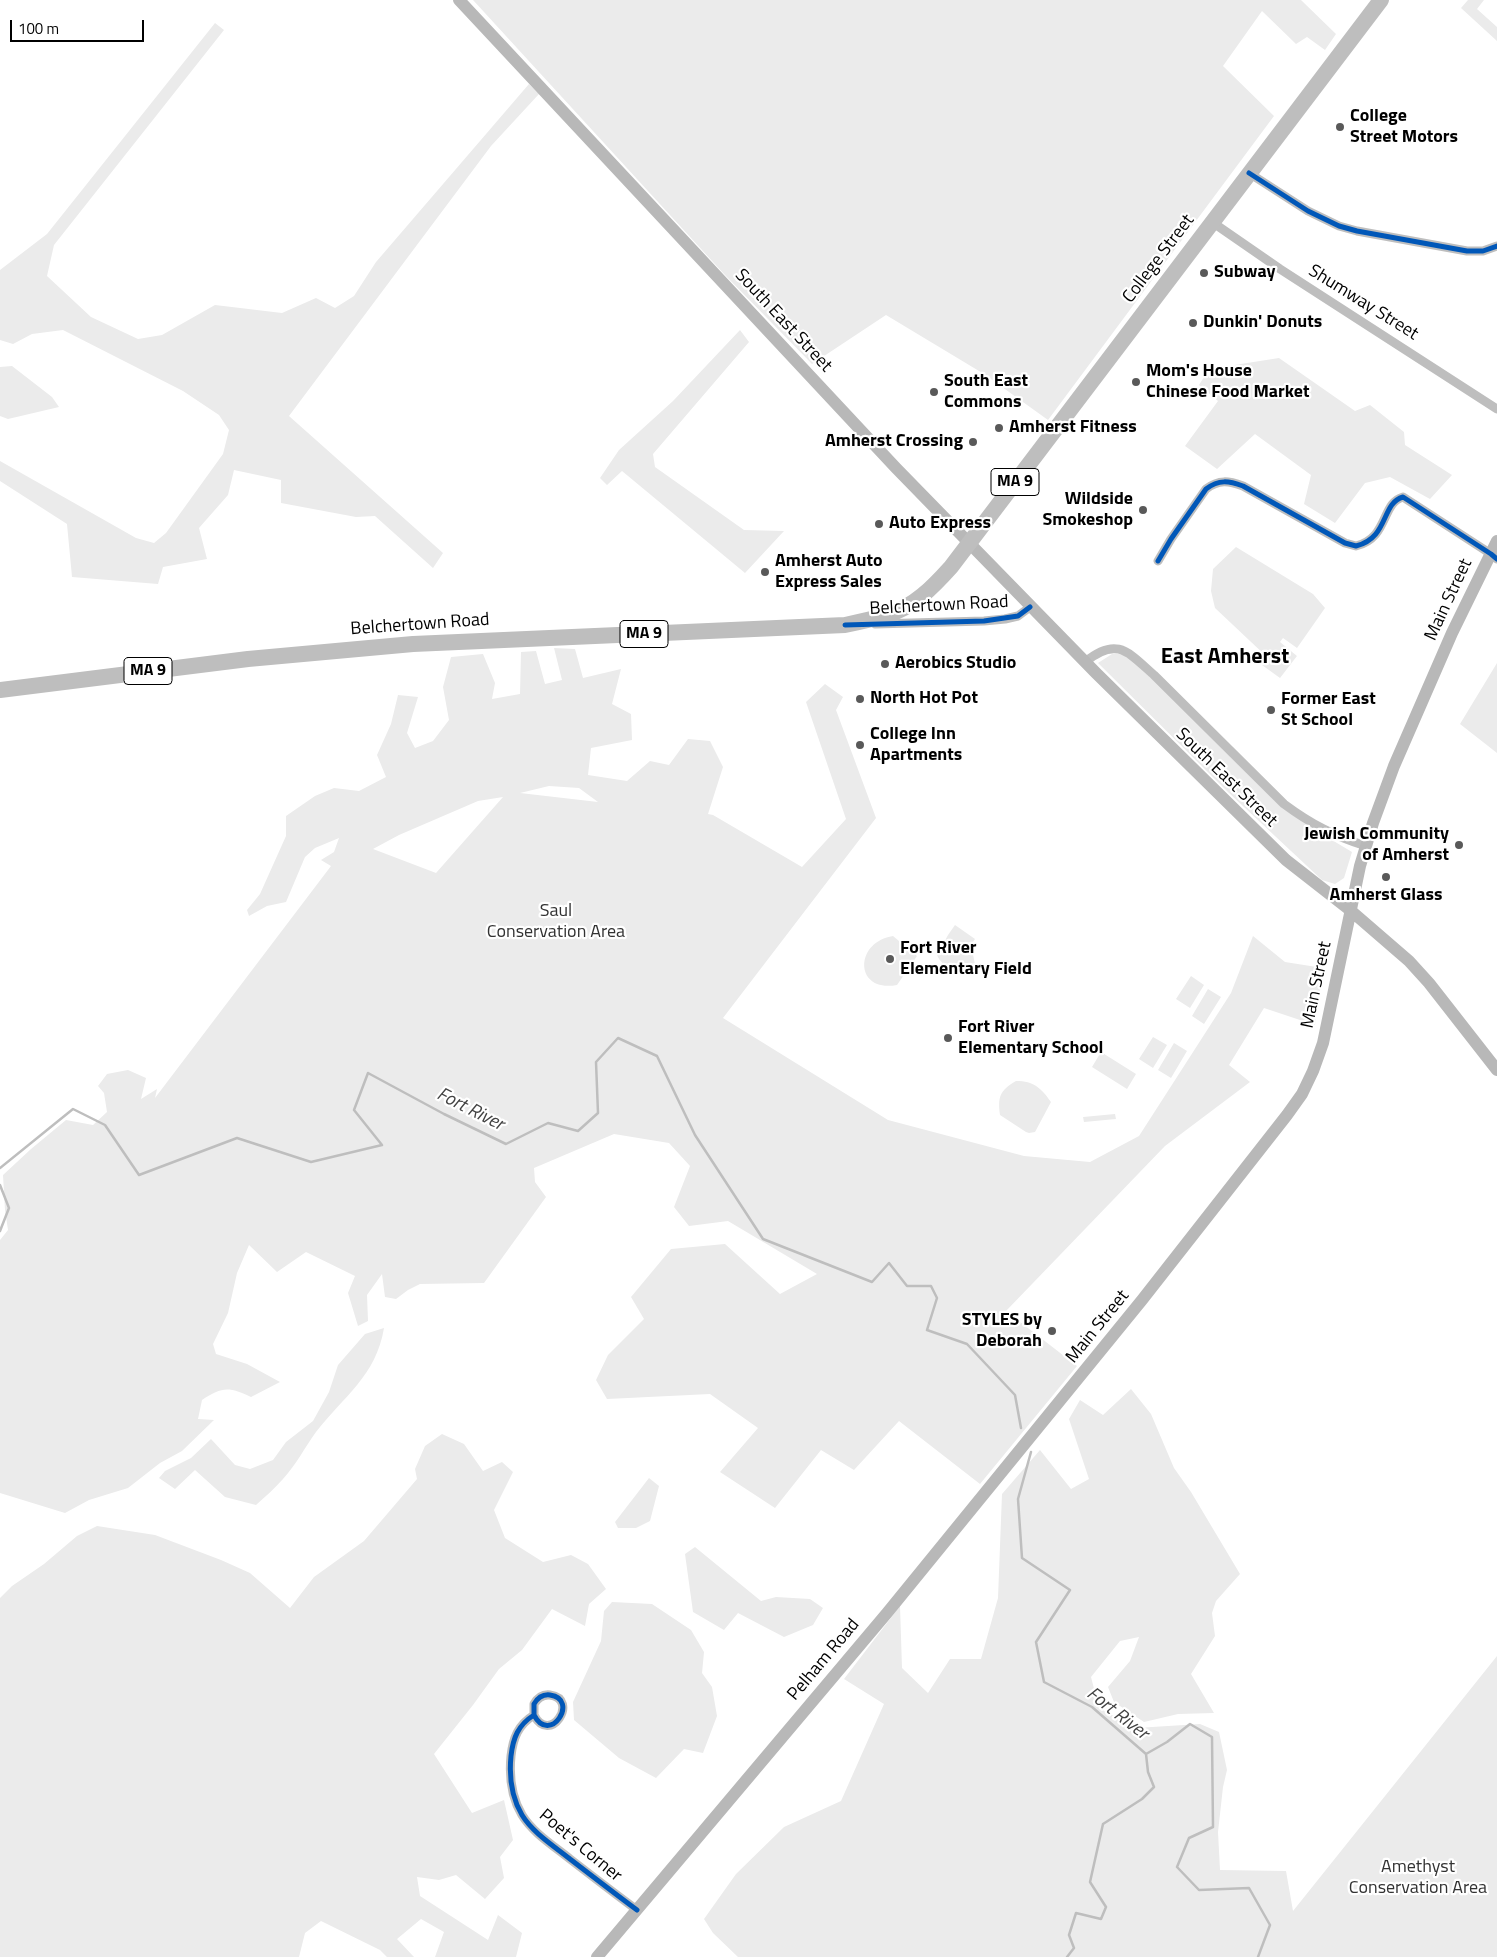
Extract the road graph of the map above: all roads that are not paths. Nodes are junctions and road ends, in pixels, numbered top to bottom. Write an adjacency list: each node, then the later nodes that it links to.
1 (459, 0): 8 (main road, South East Street)
2 (1381, 0): 3 (highway, College Street / MA 9)
3 (1249, 172): 4 (highway, College Street / MA 9); 5 (street)
4 (1212, 222): 6 (street, Shumway Street); 8 (highway, College Street / MA 9)
5 (1497, 246)
6 (1497, 409)
7 (1497, 540): 9 (main road, Main Street)
8 (968, 543): 11 (main road, South East Street); 12 (highway, Belchertown Road / MA 9)
9 (1494, 556): 10 (street); 15 (main road, Main Street)
10 (1158, 561)
11 (1030, 606): 12 (street, Belchertown Road); 13 (main road, South East Street)
12 (845, 625): 14 (highway, Belchertown Road / MA 9)
13 (1085, 662): 15 (street, South East Street); 16 (main road, South East Street)
14 (0, 690)
15 (1366, 846): 16 (main road, Main Street)
16 (1350, 910): 17 (main road, South East Street); 18 (main road, Main Street)
17 (1497, 1070)
18 (1074, 1384): 20 (main road, Pelham Road)
19 (534, 1714): 20 (street, Poet's Corner)
20 (637, 1910): 21 (main road, Pelham Road)
21 (597, 1957)

